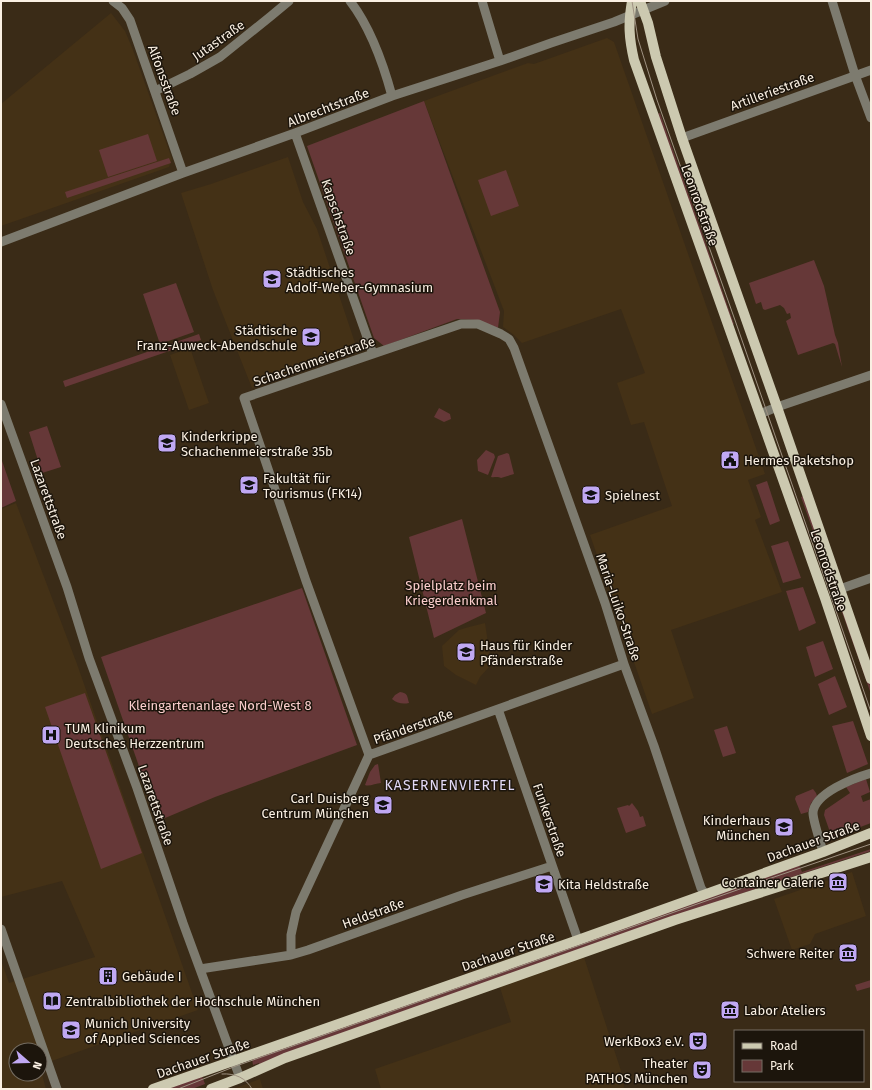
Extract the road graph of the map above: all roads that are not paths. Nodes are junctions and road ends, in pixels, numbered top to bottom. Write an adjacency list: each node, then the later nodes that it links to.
1 (113, 1): 13 (street, Alfonsstraße)
2 (289, 1): 13 (street, Jutastraße)
3 (350, 1): 14 (street)
4 (482, 1): 10 (street)
5 (632, 1): 9 (main road, Leonrodstraße)
6 (665, 1): 8 (street, Albrechtstraße)
7 (832, 1): 12 (street)
8 (642, 5): 9 (street, Albrechtstraße); 17 (main road, Leonrodstraße)
9 (629, 16): 10 (street, Albrechtstraße); 25 (main road, Leonrodstraße)
10 (500, 61): 14 (street, Albrechtstraße)
11 (871, 70): 12 (street, Artilleriestraße)
12 (855, 75): 15 (street); 17 (street, Artilleriestraße)
13 (155, 91): 18 (street, Alfonsstraße)
14 (392, 96): 16 (street, Albrechtstraße)
15 (871, 118)
16 (296, 133): 18 (street, Albrechtstraße); 21 (street, Kapschstraße)
17 (682, 138): 24 (main road, Leonrodstraße)
18 (183, 173): 19 (street, Albrechtstraße)
19 (1, 242)
20 (501, 334): 21 (street, Schachenmeierstraße); 28 (street, Maria-Luiko-Straße)
21 (373, 354): 32 (street, Schachenmeierstraße)
22 (871, 375): 24 (street)
23 (1, 404): 42 (street, Lazarettstraße)
24 (777, 407): 25 (street); 27 (main road, Leonrodstraße)
25 (760, 414): 31 (main road, Leonrodstraße)
26 (871, 578): 27 (street)
27 (840, 589): 29 (main road, Leonrodstraße)
28 (624, 664): 30 (street, Pfänderstraße); 38 (street, Maria-Luiko-Straße)
29 (871, 679)
30 (498, 709): 32 (street, Pfänderstraße); 37 (street, Funkerstraße)
31 (871, 736)
32 (369, 755): 41 (street, Pfänderstraße)
33 (871, 774): 35 (street)
34 (871, 833): 35 (main road, Dachauer Straße)
35 (823, 852): 38 (main road, Dachauer Straße)
36 (871, 857): 44 (main road, Dachauer Straße)
37 (552, 866): 40 (street, Funkerstraße); 41 (street, Heldstraße)
38 (705, 894): 40 (main road, Dachauer Straße)
39 (1, 929): 45 (street)
40 (578, 940): 43 (main road, Dachauer Straße)
41 (291, 955): 42 (street, Heldstraße)
42 (200, 969): 43 (street, Lazarettstraße)
43 (234, 1061): 44 (street, Lazarettstraße); 46 (main road, Dachauer Straße)
44 (240, 1078): 47 (main road, Dachauer Straße)
45 (57, 1089)
46 (153, 1089)
47 (211, 1089)

